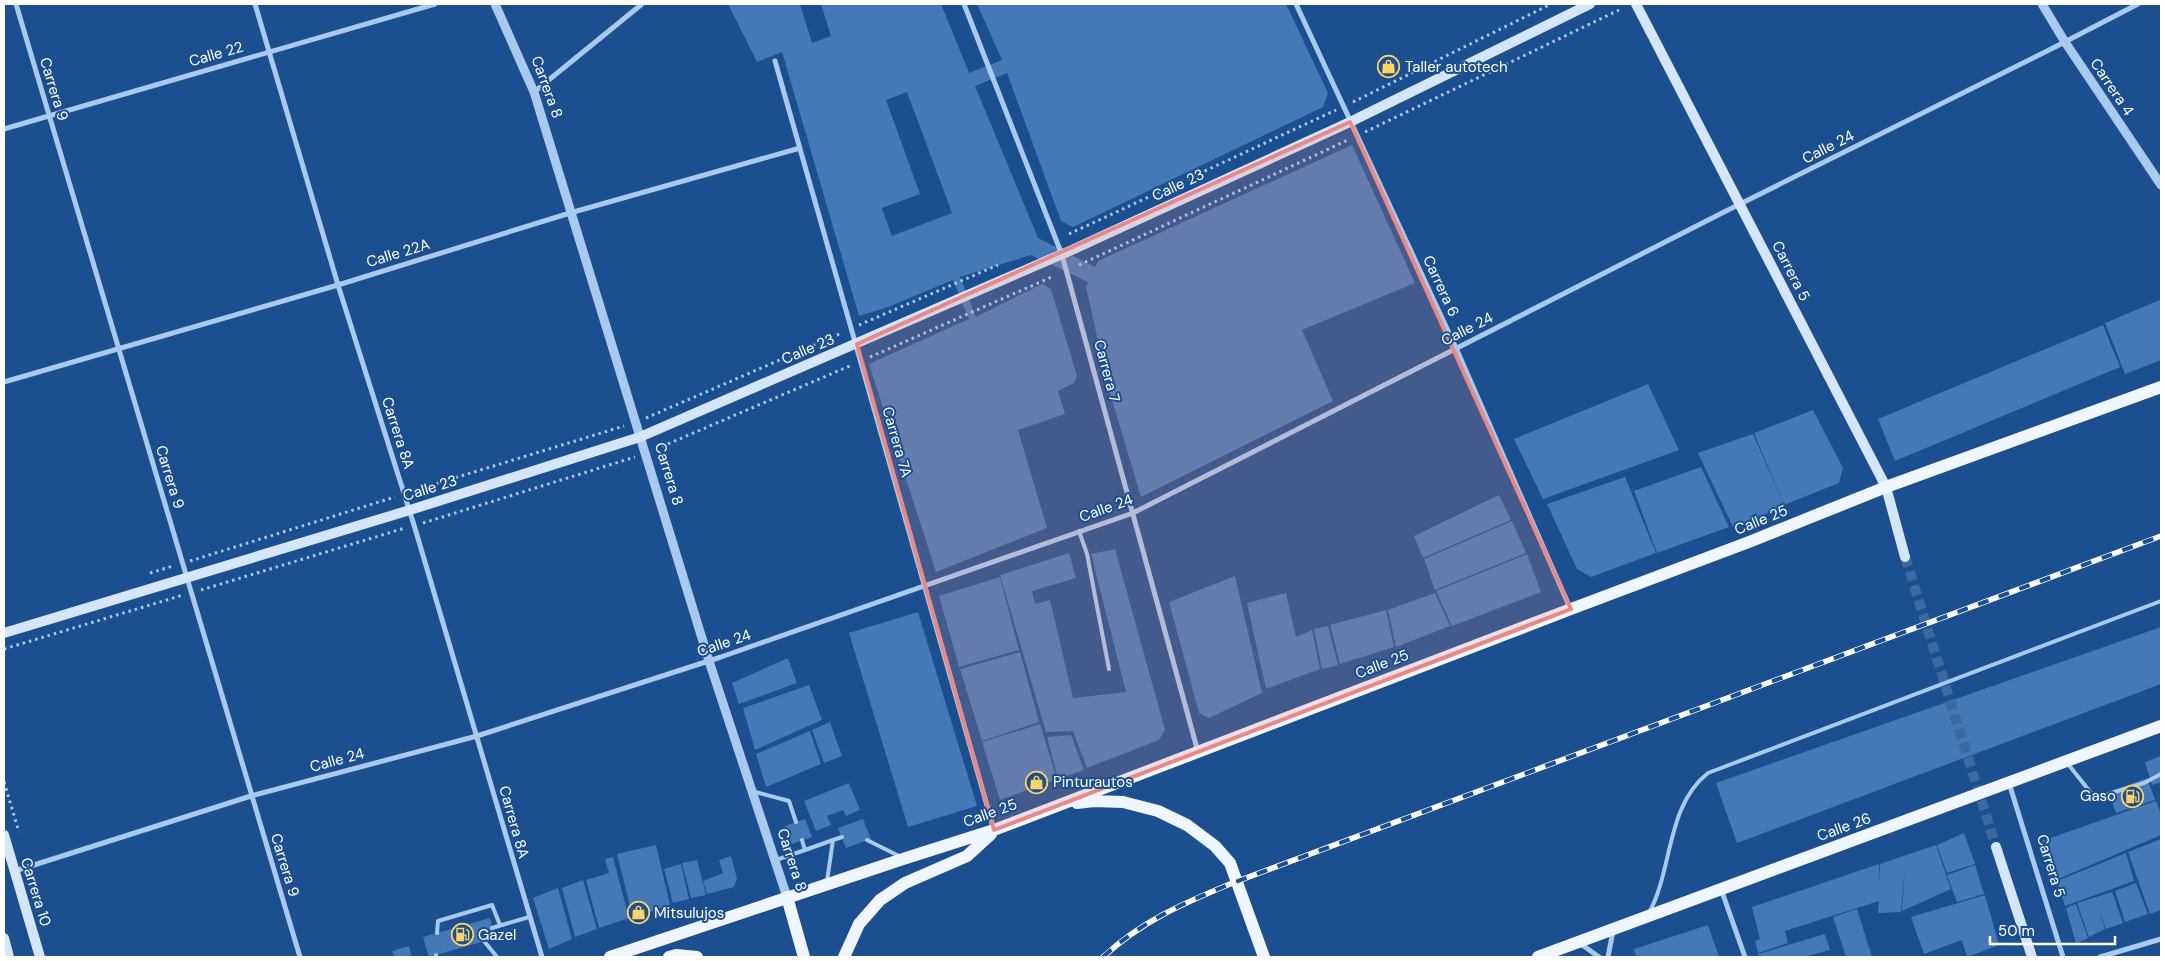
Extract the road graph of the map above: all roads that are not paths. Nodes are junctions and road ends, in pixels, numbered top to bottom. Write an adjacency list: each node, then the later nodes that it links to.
1 (16, 4): 16 (street, Carrera 9)
2 (255, 4): 13 (street, Carrera 8A)
3 (435, 4): 13 (street, Calle 22)
4 (495, 4): 15 (street, Carrera 8)
5 (642, 4): 15 (street)
6 (964, 4): 23 (street, Carrera 7)
7 (1296, 4): 17 (street, Carrera 6)
8 (1590, 4): 17 (main road, Calle 23)
9 (1636, 4): 21 (main road, Carrera 5)
10 (2042, 4): 12 (street, Carrera 4)
11 (2138, 4): 12 (street, Calle 24)
12 (2065, 42): 20 (street, Carrera 4); 21 (street, Calle 24)
13 (270, 52): 16 (street, Calle 22); 24 (street, Carrera 8A)
14 (775, 61): 19 (street, Carrera 7A)
15 (534, 92): 22 (street, Carrera 8)
16 (49, 116): 18 (street, Calle 22); 27 (street, Carrera 9)
17 (1350, 122): 23 (main road, Calle 23); 26 (street, Carrera 6)
18 (4, 129)
19 (800, 148): 22 (street, Calle 22A); 25 (street, Carrera 7A)
20 (2161, 185)
21 (1740, 205): 26 (street, Calle 24); 31 (main road, Carrera 5)
22 (570, 212): 24 (street, Calle 22A); 30 (street, Carrera 8)
23 (1062, 254): 25 (main road, Calle 23); 33 (street, Carrera 7)
24 (338, 285): 27 (street, Calle 22A); 32 (street, Carrera 8A)
25 (856, 344): 30 (main road, Calle 23); 37 (street, Carrera 7A)
26 (1456, 348): 33 (street, Calle 24); 39 (street, Carrera 6)
27 (118, 349): 28 (street, Calle 22A); 36 (street, Carrera 9)
28 (4, 382)
29 (2161, 387): 31 (main road, Calle 25)
30 (640, 437): 32 (main road, Calle 23); 41 (street, Carrera 8)
31 (1886, 487): 35 (main road, Carrera 5); 39 (main road, Calle 25)
32 (410, 510): 36 (main road, Calle 23); 44 (street, Carrera 8A)
33 (1133, 513): 34 (street, Calle 24); 45 (street, Carrera 7)
34 (1079, 531): 37 (street, Calle 24); 42 (lane)
35 (1905, 556)
36 (186, 578): 40 (main road, Calle 23); 50 (street, Carrera 9)
37 (925, 586): 41 (street, Calle 24); 53 (street, Carrera 7A)
38 (2161, 601): 68 (lane)
39 (1571, 608): 45 (main road, Calle 25)
40 (4, 633)
41 (709, 661): 44 (street, Calle 24); 49 (street, Carrera 8)
42 (1109, 669)
43 (2161, 726): 46 (main road, Calle 26)
44 (477, 736): 50 (street, Calle 24); 67 (street, Carrera 8A)
45 (1198, 753): 51 (main road, Calle 25)
46 (2067, 762): 47 (lane); 48 (main road, Calle 26)
47 (2161, 774)
48 (2009, 783): 65 (main road, Calle 26); 93 (street, Carrera 5)
49 (752, 791): 52 (lane); 62 (street, Carrera 8)
50 (251, 796): 63 (street, Calle 24); 79 (street, Carrera 9)
51 (1055, 806): 53 (main road, Calle 25); 87 (main road)
52 (796, 822)
53 (994, 830): 61 (main road, Calle 25); 86 (main road)
54 (4, 835): 63 (main road, Carrera 10)
55 (842, 837): 57 (lane)
56 (802, 840): 60 (lane)
57 (833, 840): 60 (lane); 64 (lane)
58 (867, 840): 61 (lane)
59 (1996, 848): 92 (main road)
60 (805, 850): 62 (lane)
61 (903, 859): 64 (main road, Calle 25)
62 (776, 860): 66 (street, Carrera 8)
63 (15, 871): 78 (main road, Carrera 10)
64 (827, 886): 66 (main road, Calle 25)
65 (1721, 889): 68 (main road, Calle 26); 91 (street)
66 (787, 897): 82 (main road, Calle 25); 85 (main road, Carrera 8)
67 (529, 917): 69 (lane); 81 (street, Carrera 8A)
68 (1646, 917): 71 (main road, Calle 26)
69 (500, 925): 70 (lane); 72 (lane)
70 (492, 928)
71 (1613, 929): 76 (main road, Calle 26); 90 (street)
72 (437, 933)
73 (4, 938): 77 (main road)
74 (2161, 939): 94 (street)
75 (484, 941): 80 (lane)
76 (1579, 942): 88 (main road, Calle 26); 89 (street)
77 (9, 957)
78 (40, 957)
79 (300, 957)
80 (497, 957)
81 (542, 957)
82 (610, 957)
83 (669, 957): 84 (main road)
84 (697, 957)
85 (804, 957)
86 (844, 957)
87 (1264, 957)
88 (1538, 957)
89 (1599, 957)
90 (1608, 957)
91 (1745, 957)
92 (2032, 957)
93 (2063, 957)
94 (2100, 957)

